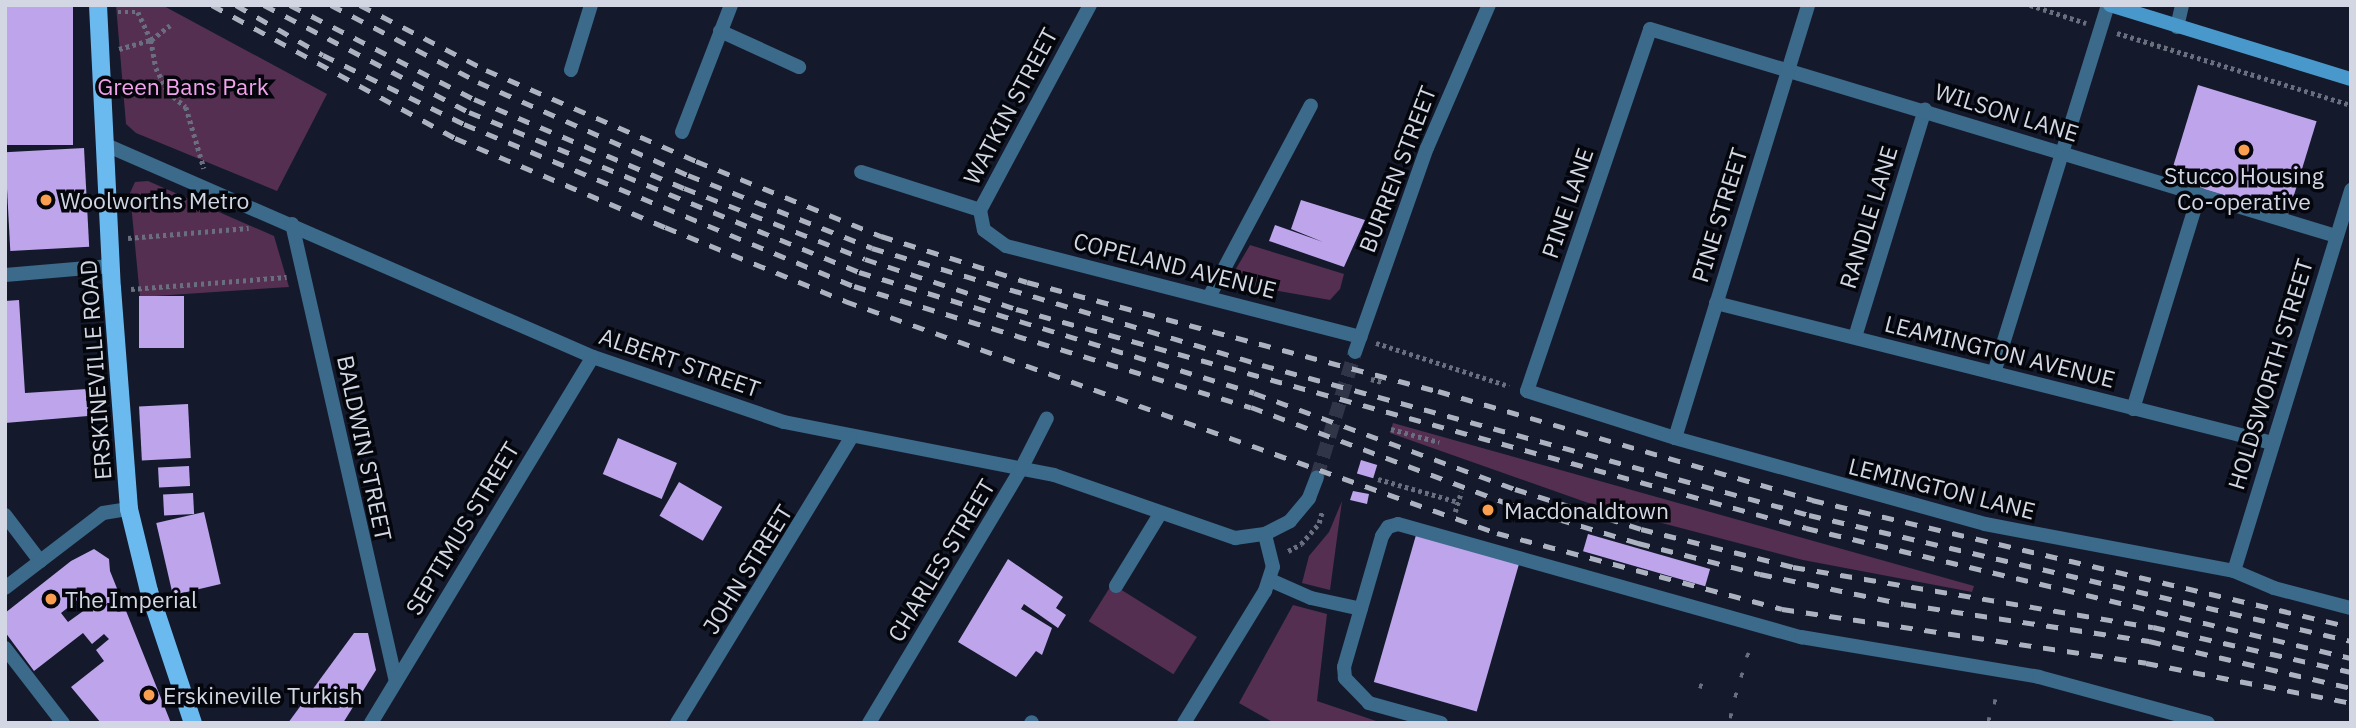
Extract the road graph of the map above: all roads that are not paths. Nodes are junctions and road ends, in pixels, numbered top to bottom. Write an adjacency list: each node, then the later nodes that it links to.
1 (592, 5): 14 (street)
2 (731, 5): 11 (street)
3 (1090, 5): 24 (street, WATKIN STREET)
4 (1489, 5): 33 (street, BURREN STREET)
5 (1808, 5): 13 (street, PINE STREET)
6 (2109, 5): 9 (street); 20 (street)
7 (2182, 5): 9 (street)
8 (98, 9): 19 (main road, ERSKINEVILLE ROAD)
9 (2176, 27): 15 (street)
10 (1650, 29): 13 (street, WILSON LANE); 38 (street, PINE LANE)
11 (720, 31): 12 (street); 18 (street)
12 (799, 67)
13 (1787, 68): 17 (street, WILSON LANE); 32 (street, PINE STREET)
14 (571, 70)
15 (2351, 79)
16 (1311, 105): 31 (street)
17 (1925, 110): 20 (street, WILSON LANE); 34 (street, RANDLE LANE)
18 (682, 132)
19 (106, 145): 25 (street, ALBERT STREET); 29 (main road, ERSKINEVILLE ROAD)
20 (2062, 153): 23 (street, WILSON LANE); 37 (street)
21 (861, 172): 24 (street)
22 (2351, 190): 27 (street, HOLDSWORTH STREET)
23 (2199, 194): 27 (street, WILSON LANE); 39 (street)
24 (980, 211): 26 (street, WATKIN STREET)
25 (292, 224): 36 (street, ALBERT STREET); 58 (street, BALDWIN STREET)
26 (984, 230): 31 (street, COPELAND AVENUE)
27 (2336, 236): 28 (street, WILSON LANE); 43 (street, HOLDSWORTH STREET)
28 (2351, 240)
29 (111, 266): 30 (street); 46 (main road, ERSKINEVILLE ROAD)
30 (5, 275)
31 (1209, 297): 33 (street, COPELAND AVENUE)
32 (1716, 303): 34 (street, LEAMINGTON AVENUE); 42 (street, PINE STREET)
33 (1360, 337): 35 (street, BURREN STREET)
34 (1855, 337): 37 (street, LEAMINGTON AVENUE)
35 (1355, 352)
36 (593, 357): 41 (street, ALBERT STREET); 58 (street, SEPTIMUS STREET)
37 (1994, 373): 39 (street, LEAMINGTON AVENUE)
38 (1527, 391): 42 (street, LEMINGTON LANE)
39 (2133, 409): 43 (street, LEAMINGTON AVENUE)
40 (1047, 418): 44 (street, CHARLES STREET)
41 (851, 438): 44 (street, ALBERT STREET); 62 (street, JOHN STREET)
42 (1675, 438): 51 (street, LEMINGTON LANE)
43 (2272, 443): 51 (street, HOLDSWORTH STREET)
44 (1020, 471): 47 (street, ALBERT STREET); 63 (street, CHARLES STREET)
45 (1317, 477): 49 (street)
46 (129, 509): 50 (street); 60 (main road, ERSKINEVILLE ROAD)
47 (1160, 514): 49 (street, ALBERT STREET); 53 (street)
48 (5, 515): 50 (street)
49 (1265, 534): 52 (street)
50 (40, 561): 54 (street)
51 (2234, 571): 55 (street, LEMINGTON LANE)
52 (1270, 580): 56 (street); 64 (street)
53 (1116, 586)
54 (5, 588)
55 (2351, 608)
56 (1361, 609): 65 (street); 66 (street)
57 (5, 648): 59 (street)
58 (396, 681): 61 (street, SEPTIMUS STREET)
59 (63, 723)
60 (193, 723)
61 (370, 723)
62 (677, 723)
63 (869, 723)
64 (1184, 723)
65 (1441, 723)
66 (2208, 723)

